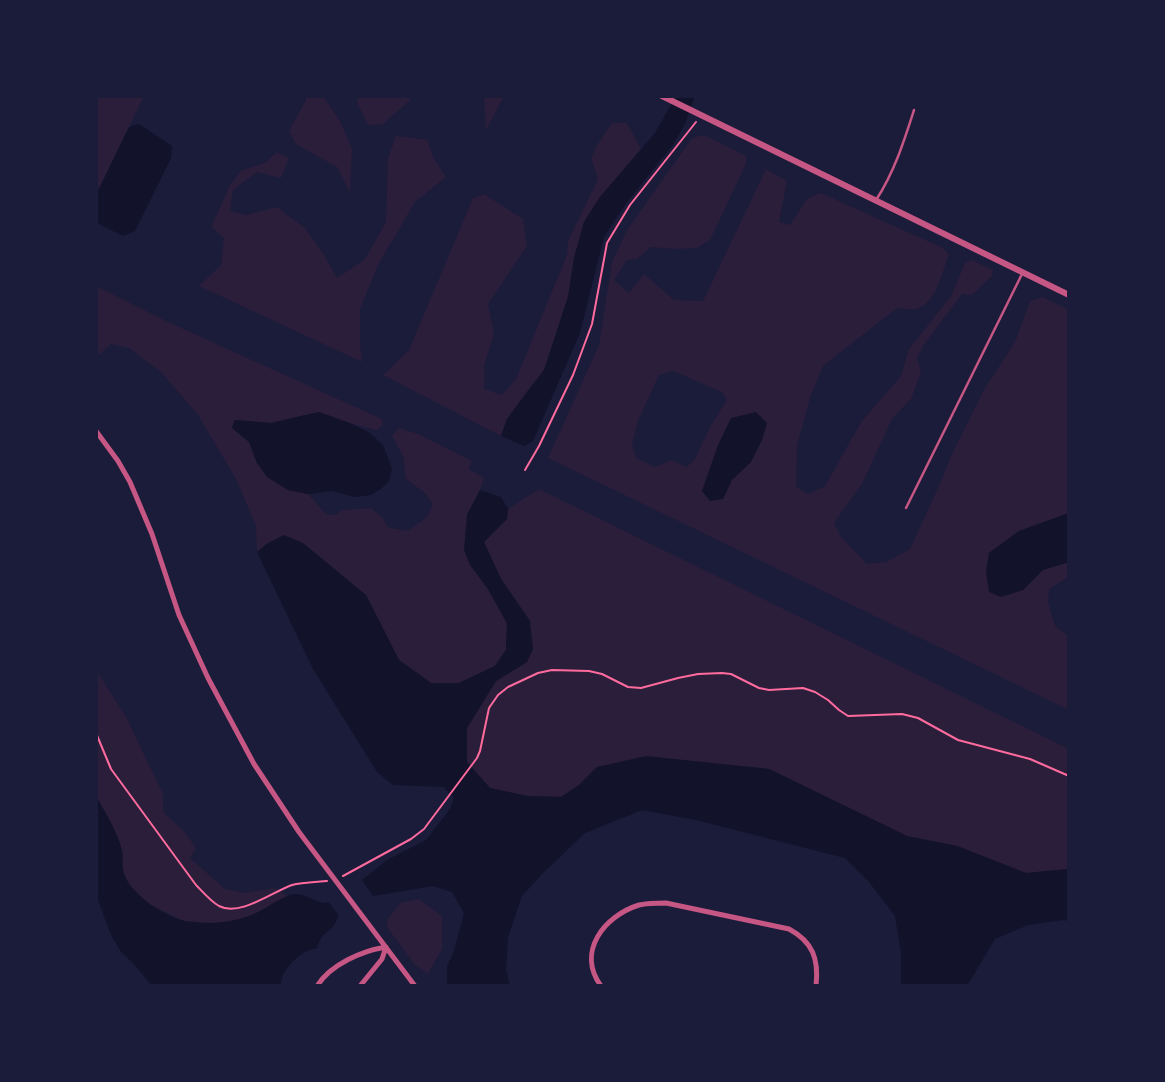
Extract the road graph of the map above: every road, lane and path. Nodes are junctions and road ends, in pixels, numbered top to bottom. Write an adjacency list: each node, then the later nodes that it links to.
1 (665, 98): 3 (street)
2 (914, 110): 4 (lane)
3 (700, 116): 4 (street); 8 (path)
4 (876, 201): 5 (street)
5 (1023, 272): 6 (street); 9 (lane)
6 (1069, 294)
7 (96, 431): 12 (street)
8 (525, 470)
9 (906, 508)
10 (96, 733): 12 (path)
11 (1069, 776): 12 (path)
12 (335, 880): 13 (street)
13 (386, 947): 14 (street); 15 (street); 16 (street)
14 (317, 986)
15 (360, 986)
16 (415, 986)
17 (601, 986): 18 (street)
18 (816, 986)

